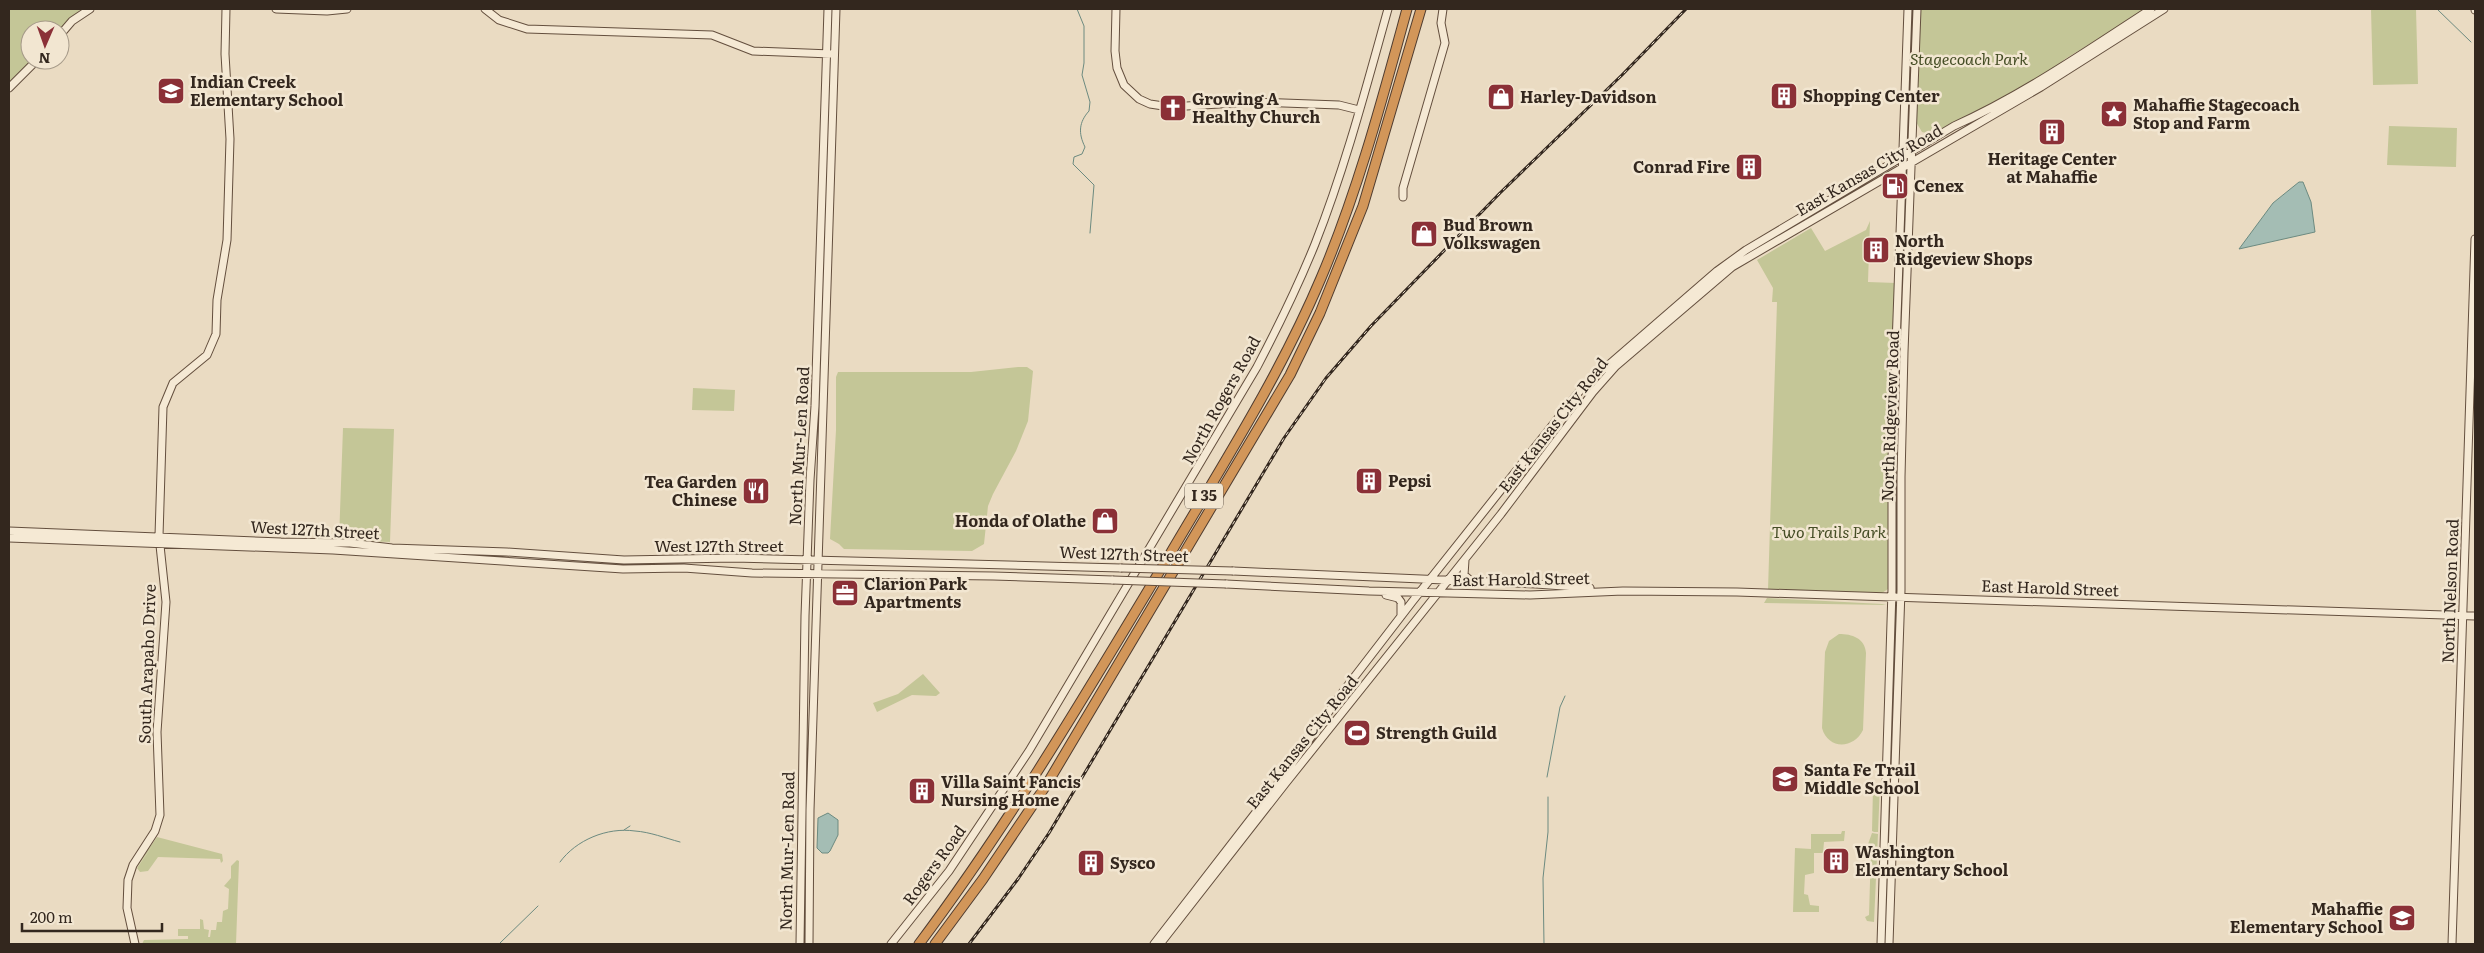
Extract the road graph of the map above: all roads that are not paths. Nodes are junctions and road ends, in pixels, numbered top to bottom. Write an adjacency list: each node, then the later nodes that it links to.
1 (90, 9): 17 (main road)
2 (226, 9): 30 (main road, South Arapaho Drive)
3 (276, 9): 4 (main road)
4 (347, 9)
5 (485, 9): 18 (main road)
6 (828, 9): 18 (main road, North Mur-Len Road)
7 (836, 9): 19 (main road, North Mur-Len Road)
8 (1116, 9): 22 (main road)
9 (1388, 9): 22 (main road, North Rogers Road)
10 (1407, 9): 55 (highway, I 35)
11 (1421, 9): 56 (highway, I 35)
12 (1443, 9): 27 (main road)
13 (1908, 9): 24 (main road, North Ridgeview Road)
14 (1917, 9): 23 (main road, North Ridgeview Road)
15 (2151, 9): 23 (main road, East Kansas City Road)
16 (2164, 9): 25 (main road, East Kansas City Road)
17 (70, 23)
18 (826, 54): 19 (main road); 34 (main road, North Mur-Len Road)
19 (835, 55): 35 (main road, North Mur-Len Road)
20 (27, 70): 21 (main road)
21 (9, 88)
22 (1359, 110): 50 (main road, North Rogers Road)
23 (1912, 150): 24 (main road, East Kansas City Road); 25 (main road, North Ridgeview Road)
24 (1903, 155): 26 (main road, North Ridgeview Road); 38 (main road, East Kansas City Road)
25 (1912, 161): 26 (main road, East Kansas City Road); 46 (main road, North Ridgeview Road)
26 (1903, 167): 33 (main road, East Kansas City Road); 45 (main road, North Ridgeview Road)
27 (1402, 197)
28 (2475, 239): 47 (main road, North Nelson Road)
29 (9, 531): 30 (main road, West 127th Street)
30 (159, 536): 32 (main road, South Arapaho Drive); 34 (main road, West 127th Street)
31 (9, 538): 32 (main road, West 127th Street)
32 (159, 545): 36 (main road, West 127th Street); 51 (main road, South Arapaho Drive)
33 (1465, 559): 39 (main road, East Kansas City Road); 40 (main road)
34 (807, 561): 35 (main road, West 127th Street); 36 (main road, North Mur-Len Road)
35 (818, 561): 37 (main road, North Mur-Len Road); 38 (main road, West 127th Street, bridge)
36 (807, 574): 37 (main road, West 127th Street); 52 (main road, North Mur-Len Road)
37 (818, 574): 41 (main road, West 127th Street, bridge); 53 (main road, North Mur-Len Road)
38 (1429, 581): 39 (main road, East Harold Street); 43 (main road, East Kansas City Road)
39 (1447, 582): 40 (main road, East Harold Street); 44 (main road, East Kansas City Road)
40 (1473, 582): 42 (main road, East Harold Street)
41 (1369, 591): 43 (main road, West 127th Street); 49 (main road)
42 (1623, 591): 44 (main road, East Harold Street); 45 (main road, East Harold Street)
43 (1420, 593): 44 (main road, East Harold Street); 49 (main road, East Kansas City Road)
44 (1438, 593): 58 (main road, East Kansas City Road)
45 (1891, 597): 46 (main road, East Harold Street); 59 (main road, North Ridgeview Road)
46 (1901, 597): 47 (main road, East Harold Street); 60 (main road, North Ridgeview Road)
47 (2464, 616): 48 (main road, East Harold Street); 61 (main road, North Nelson Road)
48 (2475, 616)
49 (1400, 617): 57 (main road, East Kansas City Road)
50 (1014, 775): 54 (main road, Rogers Road)
51 (135, 944)
52 (800, 944)
53 (810, 944)
54 (891, 944)
55 (919, 944)
56 (935, 944)
57 (1154, 944)
58 (1160, 944)
59 (1881, 944)
60 (1889, 944)
61 (2452, 944)

